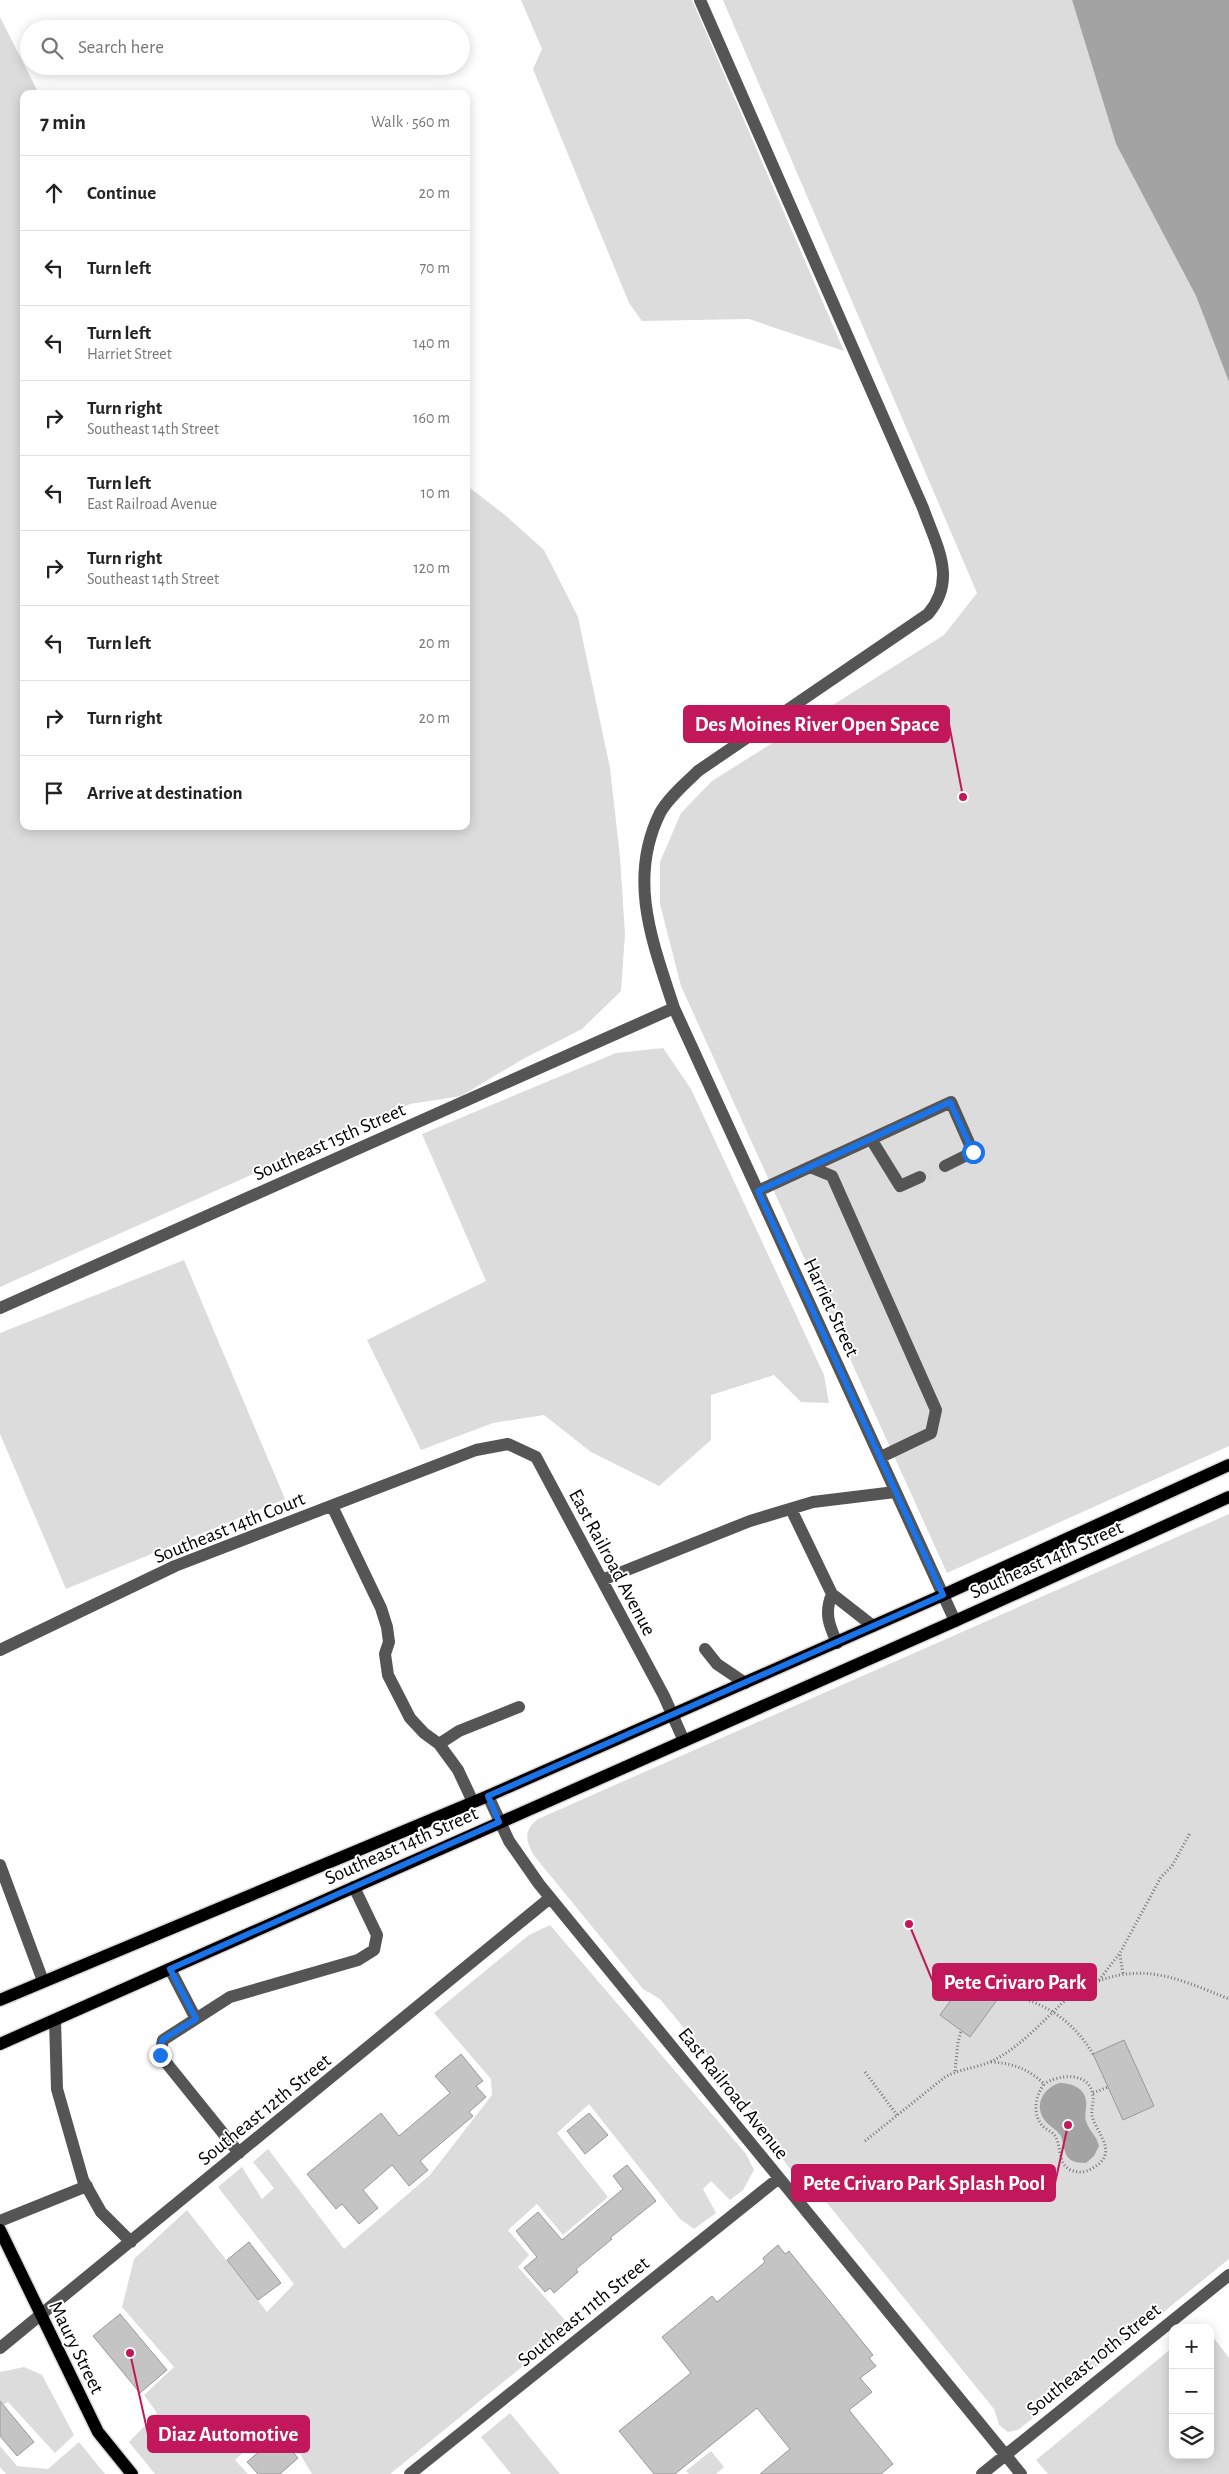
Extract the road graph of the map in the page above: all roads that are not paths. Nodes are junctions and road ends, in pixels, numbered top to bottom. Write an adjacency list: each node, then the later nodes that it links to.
1 (700, 0): 2 (street, Harriet Street)
2 (674, 1008): 7 (street, Harriet Street); 8 (street, Southeast 15th Street)
3 (871, 1140): 4 (street); 5 (street); 6 (street)
4 (945, 1166)
5 (810, 1167): 7 (street); 10 (street)
6 (920, 1177)
7 (758, 1191): 10 (street, Harriet Street)
8 (0, 1308)
9 (476, 1450): 14 (street, Southeast 14th Court); 16 (street, East Railroad Avenue)
10 (880, 1457): 12 (street, Harriet Street)
11 (1229, 1465): 18 (main road, Southeast 14th Street)
12 (895, 1492): 15 (street); 18 (street, Harriet Street)
13 (1229, 1497): 19 (main road, Southeast 14th Street)
14 (332, 1506): 22 (street, Southeast 14th Court); 28 (street)
15 (791, 1509): 16 (street); 17 (street)
16 (602, 1580): 26 (street, East Railroad Avenue)
17 (832, 1594): 20 (street); 21 (street)
18 (943, 1595): 19 (street, Harriet Street); 20 (main road, Southeast 14th Street)
19 (955, 1621): 27 (main road, Southeast 14th Street)
20 (873, 1626): 21 (main road, Southeast 14th Street)
21 (837, 1642): 24 (main road, Southeast 14th Street)
22 (0, 1650)
23 (705, 1650): 24 (street)
24 (745, 1683): 26 (main road, Southeast 14th Street)
25 (519, 1707): 28 (street)
26 (673, 1714): 27 (street, East Railroad Avenue); 29 (main road, Southeast 14th Street)
27 (684, 1741): 31 (main road, Southeast 14th Street)
28 (439, 1744): 30 (street)
29 (488, 1796): 30 (main road, Southeast 14th Street); 31 (street, East Railroad Avenue)
30 (472, 1802): 36 (main road, Southeast 14th Street)
31 (499, 1822): 33 (main road, Southeast 14th Street); 34 (street, East Railroad Avenue)
32 (0, 1865): 36 (street)
33 (354, 1887): 35 (main road, Southeast 14th Street); 38 (street)
34 (550, 1898): 41 (street, Southeast 12th Street); 42 (street, East Railroad Avenue)
35 (170, 1969): 38 (street); 39 (main road, Southeast 14th Street)
36 (43, 1981): 37 (main road, Southeast 14th Street)
37 (0, 2000)
38 (196, 2019): 41 (street)
39 (55, 2020): 40 (main road, Southeast 14th Street); 43 (street)
40 (0, 2044)
41 (239, 2153): 46 (street, Southeast 12th Street)
42 (779, 2178): 50 (street, East Railroad Avenue); 52 (street, Southeast 11th Street)
43 (87, 2186): 44 (street); 46 (street)
44 (0, 2221)
45 (0, 2230): 48 (main road, Maury Street)
46 (131, 2242): 48 (street, Southeast 12th Street)
47 (1229, 2275): 50 (street, Southeast 10th Street)
48 (41, 2315): 49 (street, Southeast 12th Street); 51 (main road, Maury Street)
49 (0, 2348)
50 (1006, 2455): 53 (street, Southeast 10th Street); 54 (street, East Railroad Avenue)
51 (132, 2474)
52 (410, 2474)
53 (982, 2474)
54 (1022, 2474)

